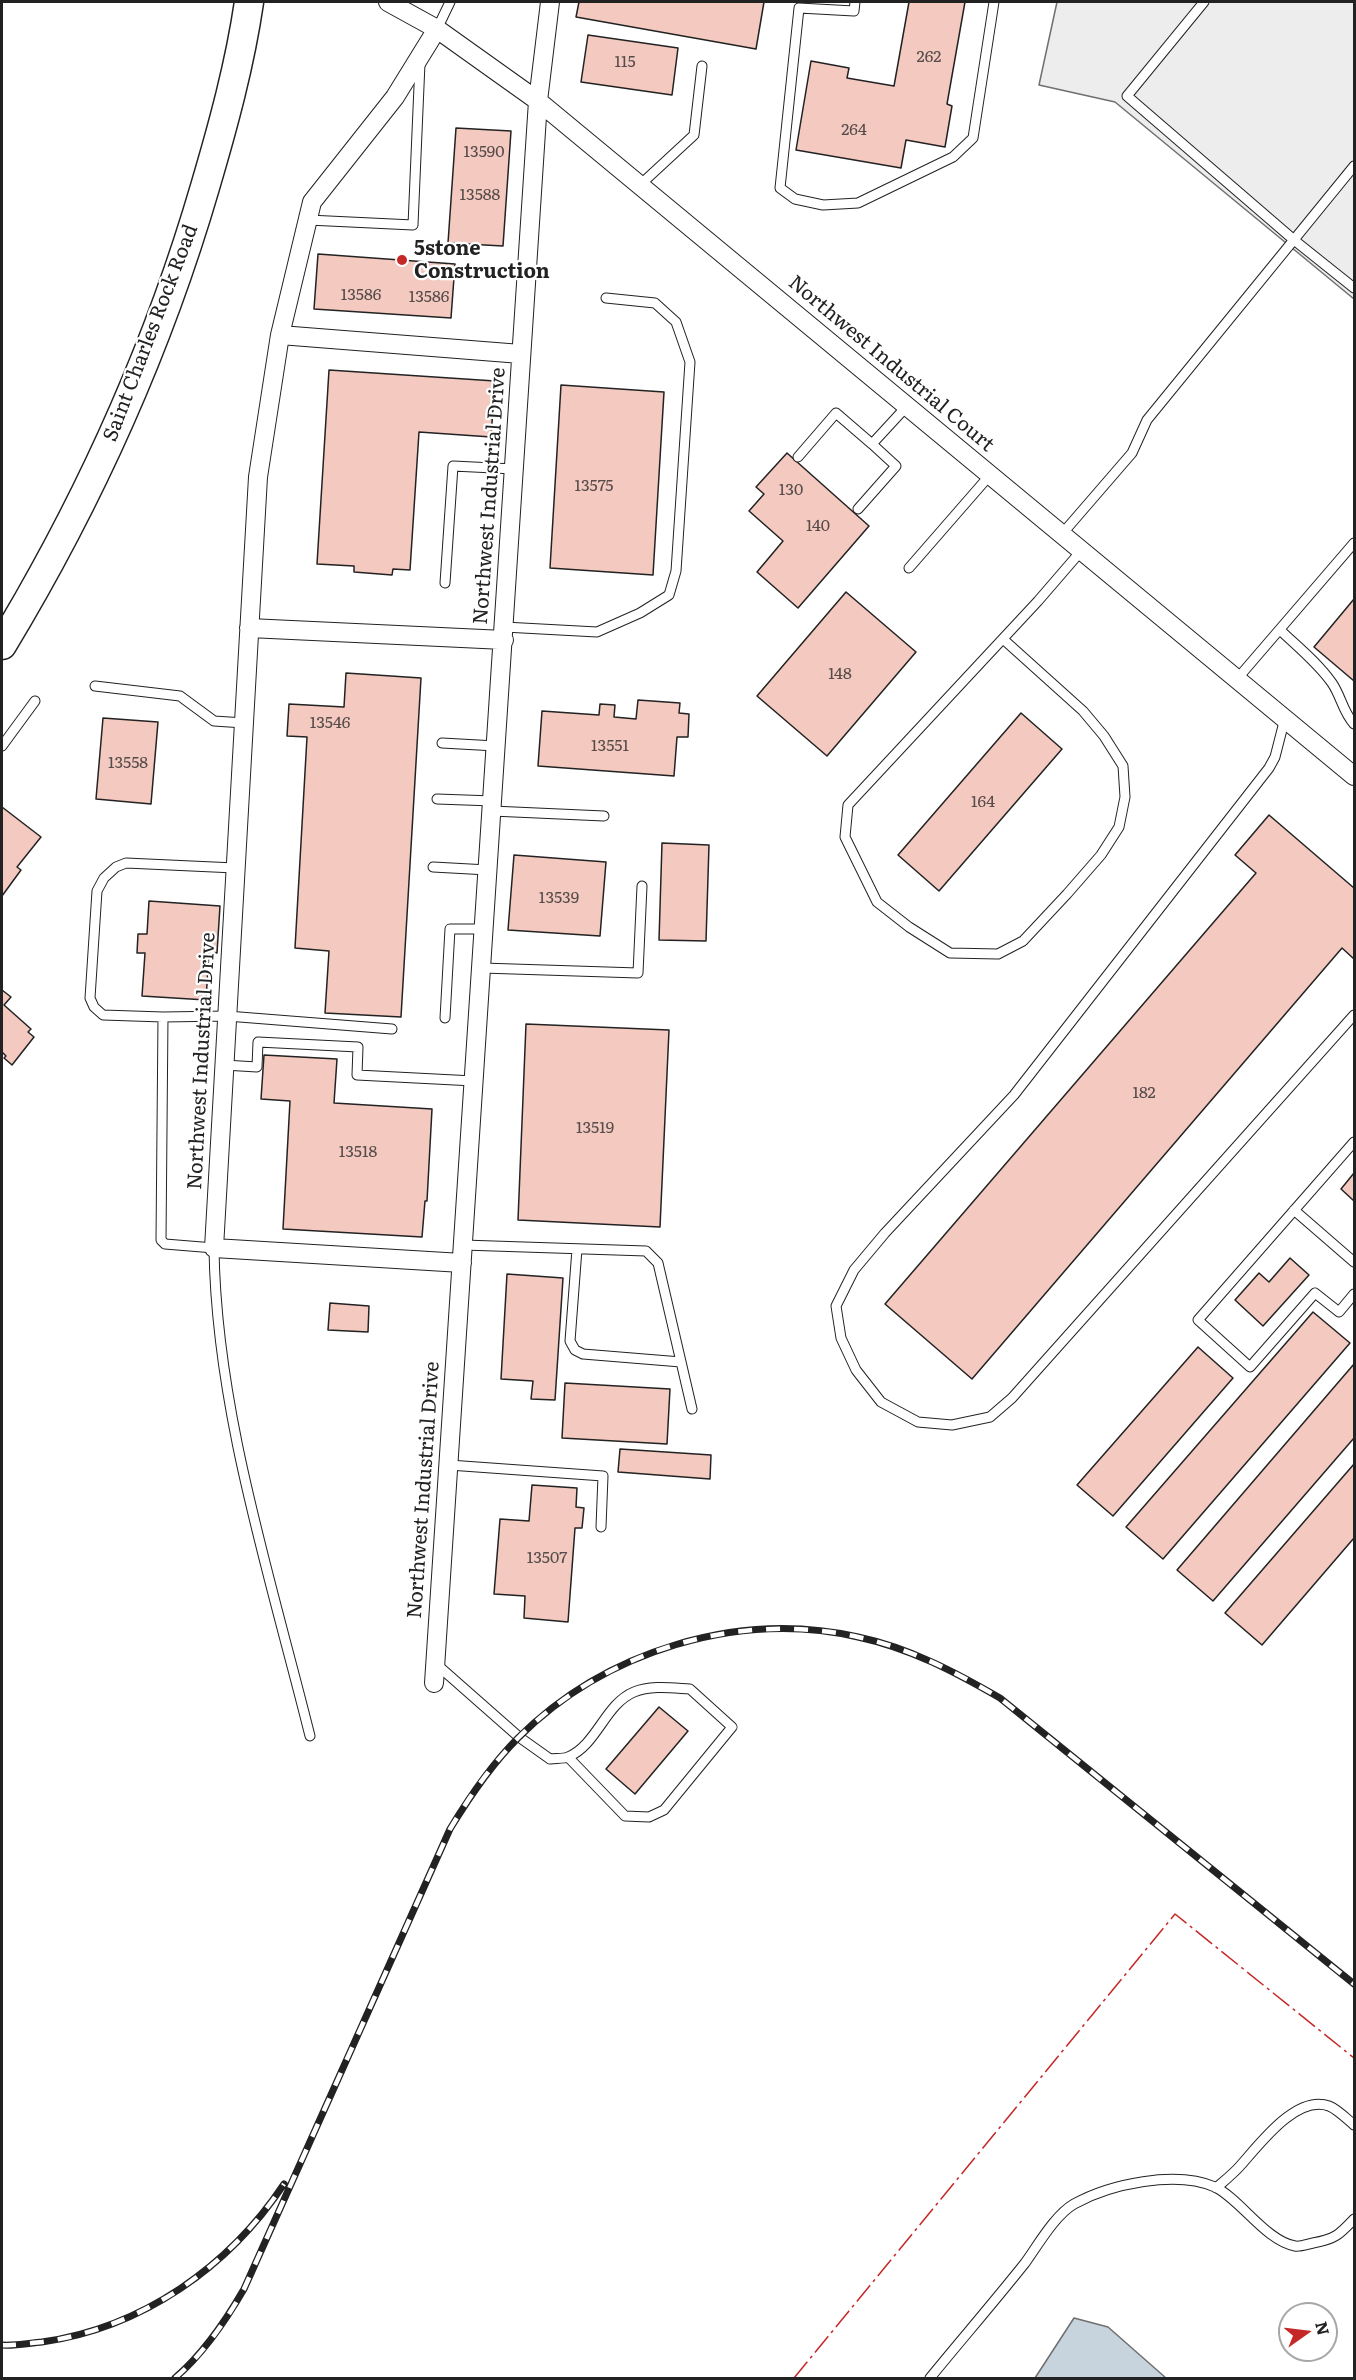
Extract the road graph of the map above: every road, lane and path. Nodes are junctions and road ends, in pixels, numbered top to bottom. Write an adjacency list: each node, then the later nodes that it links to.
1 (249, 2): 35 (main road, Saint Charles Rock Road)
2 (388, 2): 8 (street, Northwest Industrial Court)
3 (450, 2): 8 (lane)
4 (550, 2): 11 (street, Northwest Industrial Drive)
5 (855, 2): 6 (lane)
6 (994, 2)
7 (1204, 2): 15 (lane)
8 (437, 29): 9 (street, Northwest Industrial Drive); 11 (street, Northwest Industrial Court)
9 (421, 55): 14 (street, Northwest Industrial Drive); 14 (lane)
10 (702, 66): 13 (lane)
11 (538, 101): 13 (street, Northwest Industrial Court); 19 (street, Northwest Industrial Drive)
12 (1354, 166): 15 (lane)
13 (640, 185): 20 (street, Northwest Industrial Court)
14 (308, 220): 18 (street, Northwest Industrial Drive)
15 (1294, 240): 16 (lane); 26 (lane)
16 (1354, 288)
17 (606, 298): 33 (lane)
18 (280, 335): 19 (street, Northwest Industrial Drive); 31 (street, Northwest Industrial Drive)
19 (521, 354): 23 (street, Northwest Industrial Drive)
20 (907, 406): 21 (lane); 24 (street, Northwest Industrial Court)
21 (872, 444): 22 (lane); 25 (lane)
22 (798, 457)
23 (514, 469): 30 (lane); 33 (street, Northwest Industrial Drive)
24 (990, 474): 26 (street, Northwest Industrial Court); 29 (lane)
25 (858, 509)
26 (1062, 534): 28 (street, Northwest Industrial Court)
27 (1354, 543): 32 (lane)
28 (1082, 550): 34 (lane); 36 (street, Northwest Industrial Court)
29 (909, 568)
30 (445, 583)
31 (249, 628): 33 (street, Northwest Industrial Drive); 40 (street, Northwest Industrial Drive)
32 (1280, 630): 36 (lane); 41 (lane)
33 (504, 634): 44 (street, Northwest Industrial Drive)
34 (1003, 639): 34 (lane)
35 (2, 645)
36 (1237, 679): 39 (street, Northwest Industrial Court)
37 (95, 686): 40 (lane)
38 (35, 701): 43 (lane)
39 (1285, 718): 45 (street, Northwest Industrial Court); 55 (lane)
40 (244, 723): 49 (street, Northwest Industrial Drive)
41 (1354, 724)
42 (442, 743): 44 (lane)
43 (2, 746)
44 (496, 746): 47 (street, Northwest Industrial Drive)
45 (1354, 776)
46 (437, 799): 47 (lane)
47 (492, 806): 48 (lane); 51 (street, Northwest Industrial Drive)
48 (604, 816)
49 (235, 867): 56 (street, Northwest Industrial Drive); 57 (lane)
50 (433, 867): 51 (lane)
51 (488, 870): 53 (street, Northwest Industrial Drive)
52 (642, 886): 54 (lane)
53 (484, 929): 54 (street, Northwest Industrial Drive); 58 (lane)
54 (482, 968): 61 (street, Northwest Industrial Drive)
55 (1354, 1015)
56 (227, 1016): 57 (lane); 59 (lane); 60 (street, Northwest Industrial Drive)
57 (163, 1017): 64 (lane)
58 (445, 1018)
59 (392, 1029)
60 (224, 1065): 61 (lane); 64 (street, Northwest Industrial Drive)
61 (474, 1081): 66 (street, Northwest Industrial Drive)
62 (1354, 1142): 63 (lane)
63 (1294, 1210): 67 (lane); 68 (lane)
64 (214, 1248): 66 (street); 75 (lane)
65 (577, 1249): 66 (lane); 69 (lane); 69 (lane)
66 (463, 1254): 71 (street, Northwest Industrial Drive)
67 (1354, 1262)
68 (1354, 1294)
69 (681, 1362): 70 (lane)
70 (692, 1409)
71 (448, 1465): 72 (lane); 73 (street, Northwest Industrial Drive)
72 (601, 1527)
73 (435, 1663): 74 (street, Northwest Industrial Drive); 76 (lane)
74 (434, 1683)
75 (310, 1736)
76 (568, 1757): 76 (lane)
77 (1354, 2125): 78 (lane)
78 (1216, 2188): 79 (lane); 80 (lane)
79 (1354, 2219)
80 (930, 2379)

